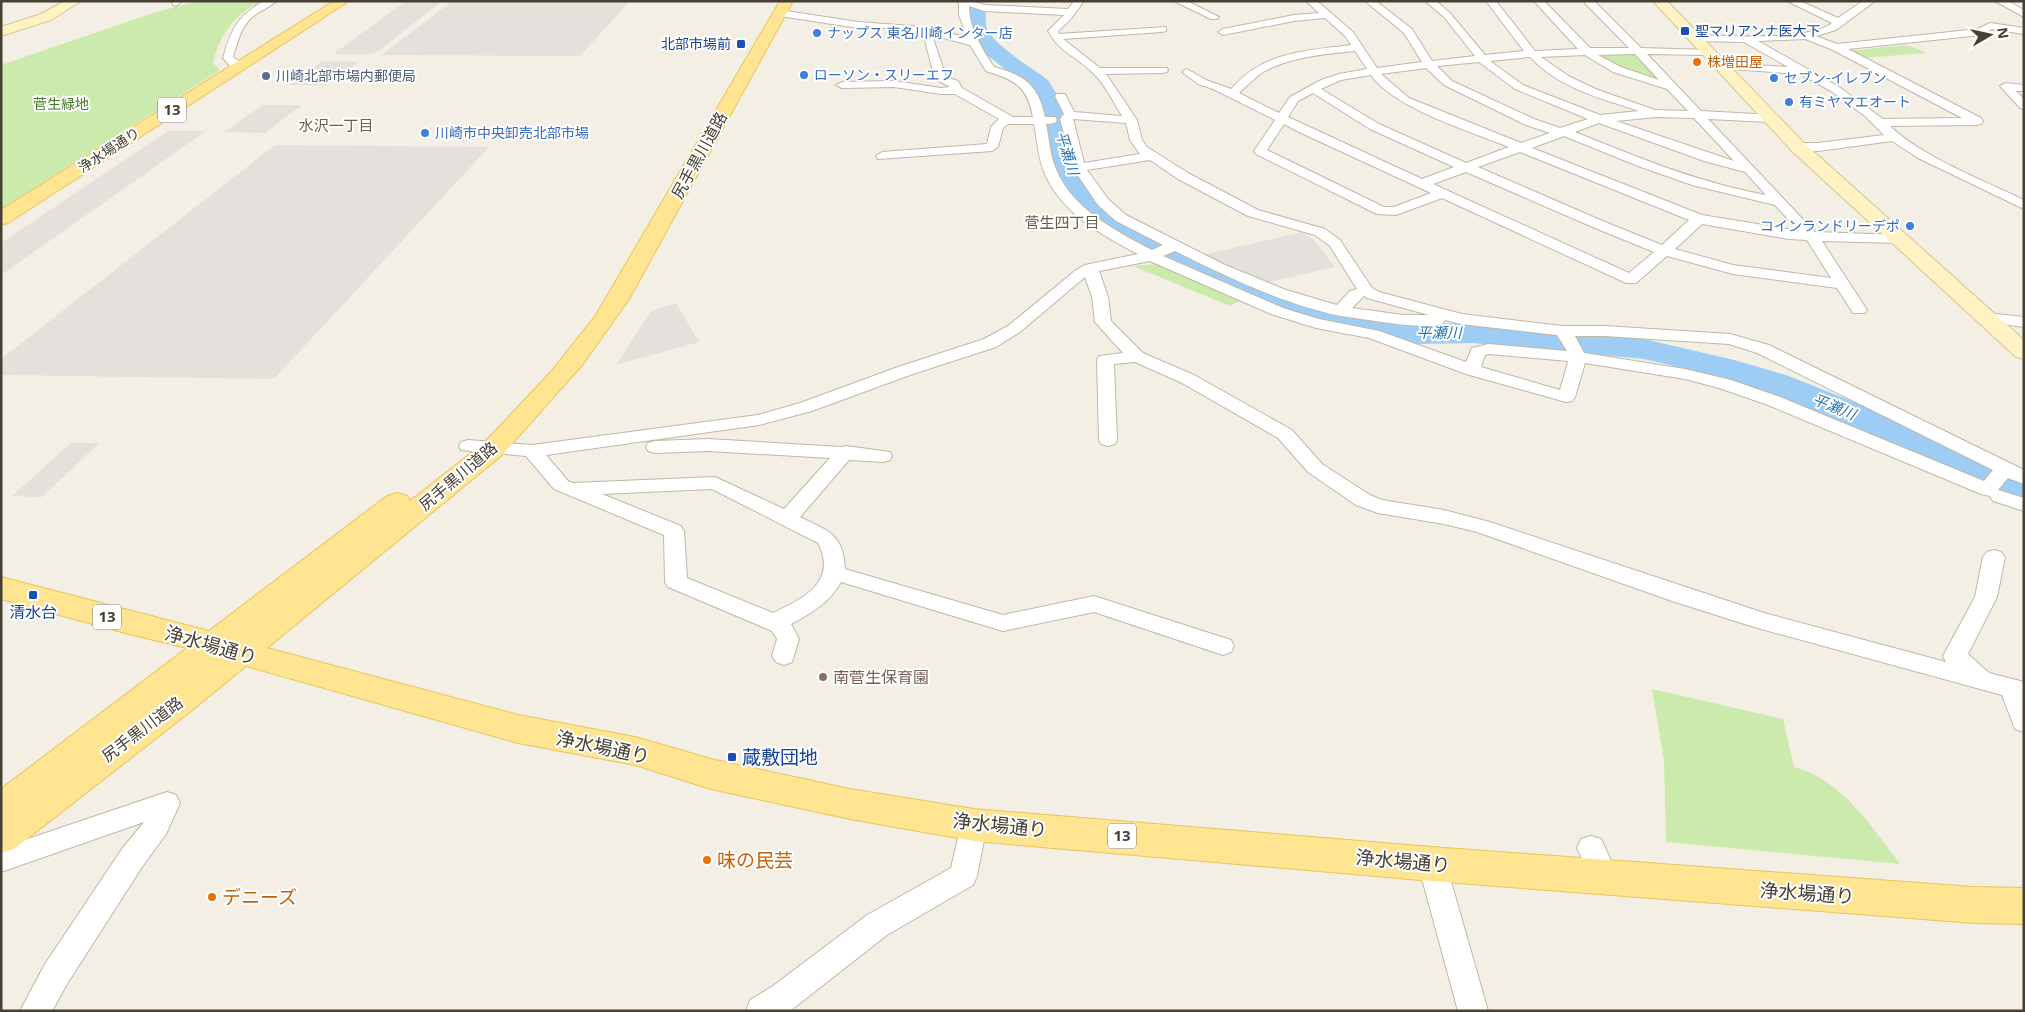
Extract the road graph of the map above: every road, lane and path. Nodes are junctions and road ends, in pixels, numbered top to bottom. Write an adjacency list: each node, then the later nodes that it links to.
1 (76, 1): 28 (street)
2 (271, 1): 43 (street)
3 (343, 1): 43 (main road, 浄水場通り / 13)
4 (1079, 1): 20 (street)
5 (1209, 1): 18 (street)
6 (1311, 1): 22 (street)
7 (1370, 1): 42 (street)
8 (1430, 1): 41 (street)
9 (1491, 1): 40 (street)
10 (1539, 1): 37 (street)
11 (1588, 1): 38 (street)
12 (1659, 1): 32 (street)
13 (1812, 1): 16 (street)
14 (1870, 1): 24 (street)
15 (2000, 1): 21 (street)
16 (1793, 2): 24 (street)
17 (968, 3): 20 (street); 34 (street)
18 (1184, 3): 23 (street)
19 (781, 5): 27 (street); 103 (main road, 尻手黒川道路); 104 (main road, 尻手黒川道路)
20 (1071, 12): 31 (street)
21 (2024, 14)
22 (1327, 15): 29 (street); 35 (street)
23 (1214, 17)
24 (1839, 21): 30 (street)
25 (1162, 29): 31 (street)
26 (2024, 30): 36 (street)
27 (929, 31): 34 (street); 54 (street)
28 (1, 32)
29 (1222, 32)
30 (1806, 36): 33 (street); 36 (street)
31 (1055, 37): 46 (street)
32 (1694, 38): 33 (street); 39 (street)
33 (1746, 39): 49 (street)
34 (974, 44): 65 (street)
35 (1359, 47): 48 (street); 55 (street)
36 (1837, 48): 67 (street)
37 (1586, 51): 38 (street); 40 (street); 51 (street)
38 (1638, 51): 39 (street); 51 (street)
39 (1707, 52): 44 (street)
40 (1532, 54): 41 (street); 58 (street)
41 (1483, 58): 42 (street); 64 (street)
42 (1429, 65): 48 (street); 68 (street)
43 (242, 66): 81 (main road, 浄水場通り / 13)
44 (1721, 66): 49 (street); 62 (street)
45 (1163, 70): 46 (street)
46 (1098, 71): 66 (street)
47 (1187, 72): 55 (street)
48 (1373, 72): 52 (street); 71 (street)
49 (1804, 72): 67 (street)
50 (842, 85): 54 (street)
51 (1670, 86): 59 (street)
52 (1313, 88): 61 (street); 74 (street)
53 (2024, 88): 57 (street)
54 (957, 90): 63 (street)
55 (1232, 94): 61 (street)
56 (1062, 96): 60 (street)
57 (2024, 106)
58 (1656, 113): 59 (street); 64 (street)
59 (1697, 115): 62 (street); 76 (street)
60 (1066, 118): 65 (street); 66 (street); 75 (street)
61 (1283, 118): 77 (street); 78 (street)
62 (1770, 118): 70 (street)
63 (1006, 119): 65 (street); 72 (street)
64 (1599, 119): 68 (street); 76 (street)
65 (1044, 120): 87 (street)
66 (1131, 120): 73 (street)
67 (1881, 123): 69 (street)
68 (1561, 132): 71 (street); 79 (street)
69 (1894, 137): 70 (street); 80 (street)
70 (1798, 147): 84 (street)
71 (1519, 148): 74 (street); 82 (street)
72 (882, 156)
73 (1150, 156): 75 (street); 90 (street)
74 (1466, 167): 77 (street); 86 (street)
75 (1079, 168): 85 (street)
76 (1750, 170): 79 (street)
77 (1422, 183): 78 (street)
78 (1443, 193): 86 (street)
79 (1780, 202): 83 (street)
80 (2024, 206)
81 (1, 219)
82 (1699, 219): 83 (street); 86 (street)
83 (1813, 238): 84 (street); 89 (street)
84 (1899, 239): 93 (street)
85 (1172, 246): 87 (street); 92 (street)
86 (1665, 250): 89 (street)
87 (1153, 255): 88 (street); 100 (street)
88 (1090, 268): 99 (street); 101 (street)
89 (1842, 284): 91 (street)
90 (1366, 291): 92 (street); 94 (street)
91 (1858, 310)
92 (1340, 311): 94 (street)
93 (1987, 318): 95 (street); 97 (street)
94 (1461, 320): 96 (street)
95 (2024, 322)
96 (1564, 333): 98 (street); 109 (street)
97 (2024, 352)
98 (1577, 353): 100 (street); 100 (street); 109 (street)
99 (1137, 357): 102 (street); 120 (street)
100 (1472, 370)
101 (621, 440): 105 (street); 106 (street)
102 (1108, 440)
103 (468, 446): 104 (street); 118 (main road, 尻手黒川道路)
104 (493, 449): 105 (street); 118 (main road, 尻手黒川道路)
105 (532, 451): 110 (street)
106 (846, 452): 107 (street); 112 (street)
107 (883, 456)
108 (2024, 478): 109 (street)
109 (2000, 480): 111 (street)
110 (572, 489): 112 (street); 116 (street)
111 (2024, 505)
112 (786, 518): 114 (street)
113 (1994, 557): 120 (street)
114 (835, 573): 116 (street); 117 (street)
115 (1, 588): 118 (main road, 浄水場通り / 13)
116 (773, 622): 119 (street)
117 (1224, 646)
118 (226, 649): 123 (main road, 尻手黒川道路); 124 (main road, 浄水場通り / 13); 125 (main road, 尻手黒川道路)
119 (784, 656)
120 (1984, 680): 121 (street)
121 (2018, 689): 122 (street)
122 (2024, 722)
123 (1, 810)
124 (974, 825): 127 (main road, 浄水場通り / 13); 130 (street)
125 (1, 837)
126 (1, 860): 129 (street)
127 (1432, 864): 128 (main road, 浄水場通り / 13); 131 (street)
128 (2024, 906)
129 (35, 1011)
130 (761, 1011)
131 (1473, 1011)

